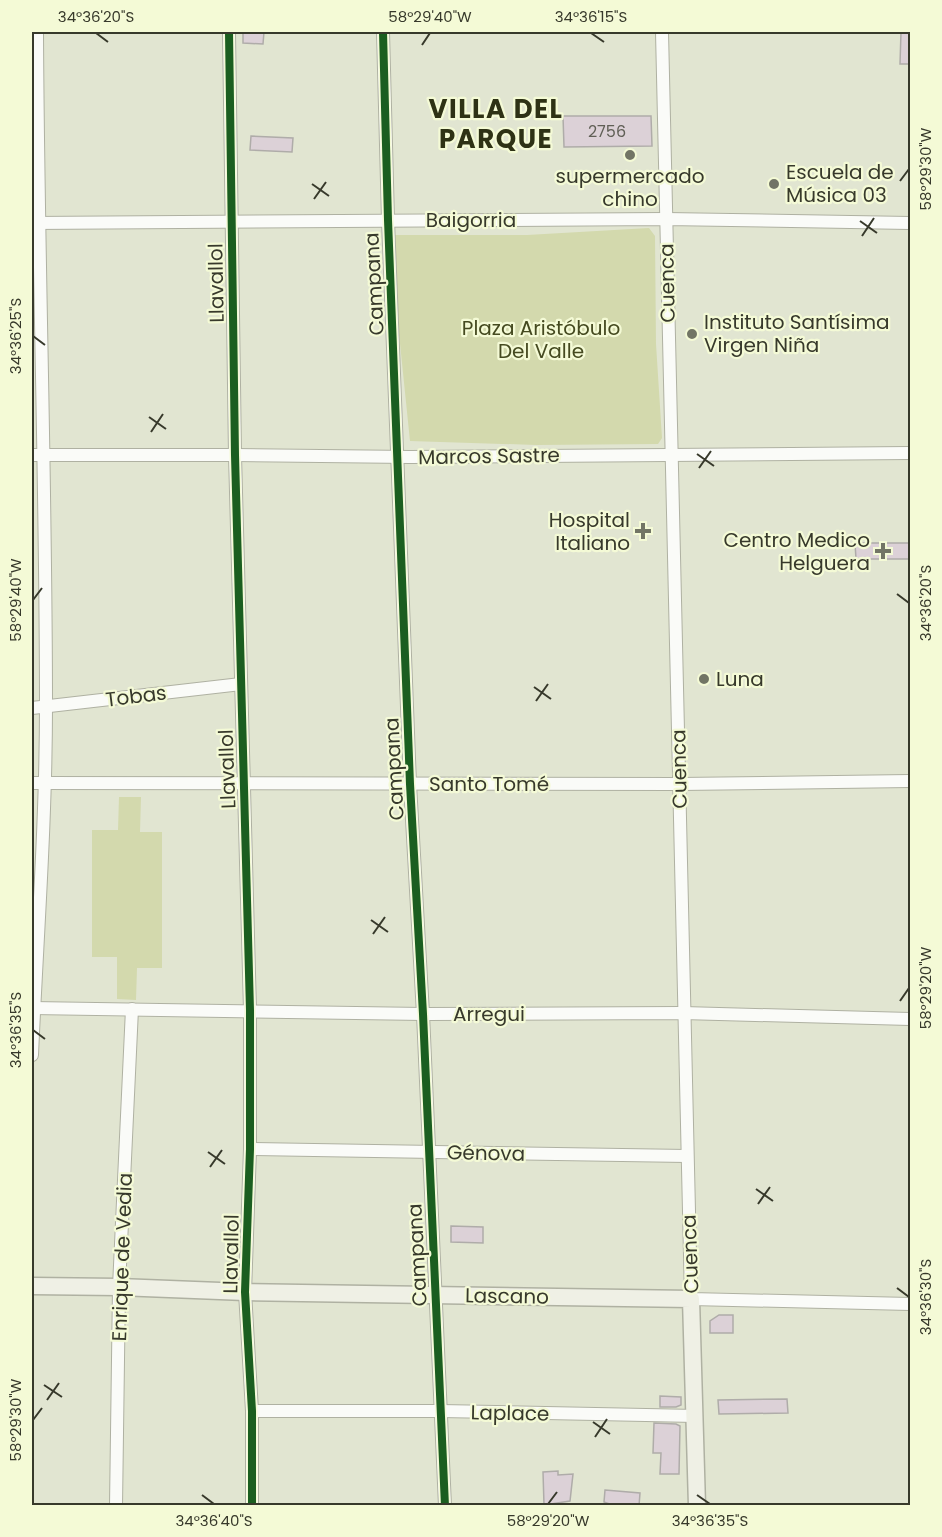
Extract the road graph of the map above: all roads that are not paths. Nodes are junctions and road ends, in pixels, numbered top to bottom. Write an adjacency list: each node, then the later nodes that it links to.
1 (37, 32): 8 (street)
2 (229, 32): 7 (street, Llavallol)
3 (383, 32): 6 (street, Campana)
4 (662, 32): 5 (street, Cuenca)
5 (666, 219): 6 (street, Baigorria); 9 (street, Baigorria); 11 (street, Cuenca)
6 (388, 220): 7 (street, Baigorria); 14 (street, Campana)
7 (232, 222): 8 (street, Baigorria); 13 (street, Llavallol)
8 (34, 223): 12 (street)
9 (910, 223)
10 (910, 453): 11 (street, Marcos Sastre)
11 (670, 454): 14 (street, Marcos Sastre); 22 (street, Cuenca)
12 (37, 455): 13 (street, Marcos Sastre); 16 (street)
13 (235, 455): 14 (street, Marcos Sastre); 15 (street, Llavallol)
14 (398, 458): 21 (street, Campana)
15 (241, 684): 16 (street, Tobas); 20 (street, Llavallol)
16 (46, 706): 17 (street, Tobas); 19 (street)
17 (32, 708)
18 (910, 781): 22 (street, Santo Tomé)
19 (38, 784): 20 (street, Santo Tomé); 23 (street)
20 (245, 784): 21 (street, Santo Tomé); 26 (street, Llavallol)
21 (410, 784): 22 (street, Santo Tomé); 28 (street, Campana)
22 (680, 784): 27 (street, Cuenca)
23 (37, 877): 24 (street)
24 (33, 1008): 25 (street, Arregui); 30 (street)
25 (132, 1009): 26 (street, Arregui); 35 (street, Enrique de Vedia)
26 (250, 1010): 28 (street, Arregui); 31 (street, Llavallol)
27 (683, 1013): 28 (street, Arregui); 29 (street, Arregui); 33 (street, Cuenca)
28 (423, 1014): 32 (street, Campana)
29 (910, 1019)
30 (32, 1056)
31 (250, 1149): 32 (street, Génova); 36 (street, Llavallol)
32 (428, 1152): 33 (street, Génova); 37 (street, Campana)
33 (687, 1156): 38 (street, Cuenca)
34 (32, 1286): 35 (street, Lascano)
35 (119, 1287): 36 (street, Lascano); 43 (street, Enrique de Vedia)
36 (245, 1292): 37 (street, Lascano); 40 (street, Llavallol)
37 (435, 1294): 38 (street, Lascano); 41 (street, Campana)
38 (691, 1299): 39 (street, Lascano); 42 (street, Cuenca)
39 (910, 1304)
40 (252, 1411): 41 (street, Laplace); 44 (street, Llavallol)
41 (440, 1411): 42 (street, Laplace); 45 (street, Campana)
42 (696, 1416): 46 (street, Cuenca)
43 (116, 1506)
44 (252, 1506)
45 (445, 1506)
46 (697, 1506)

